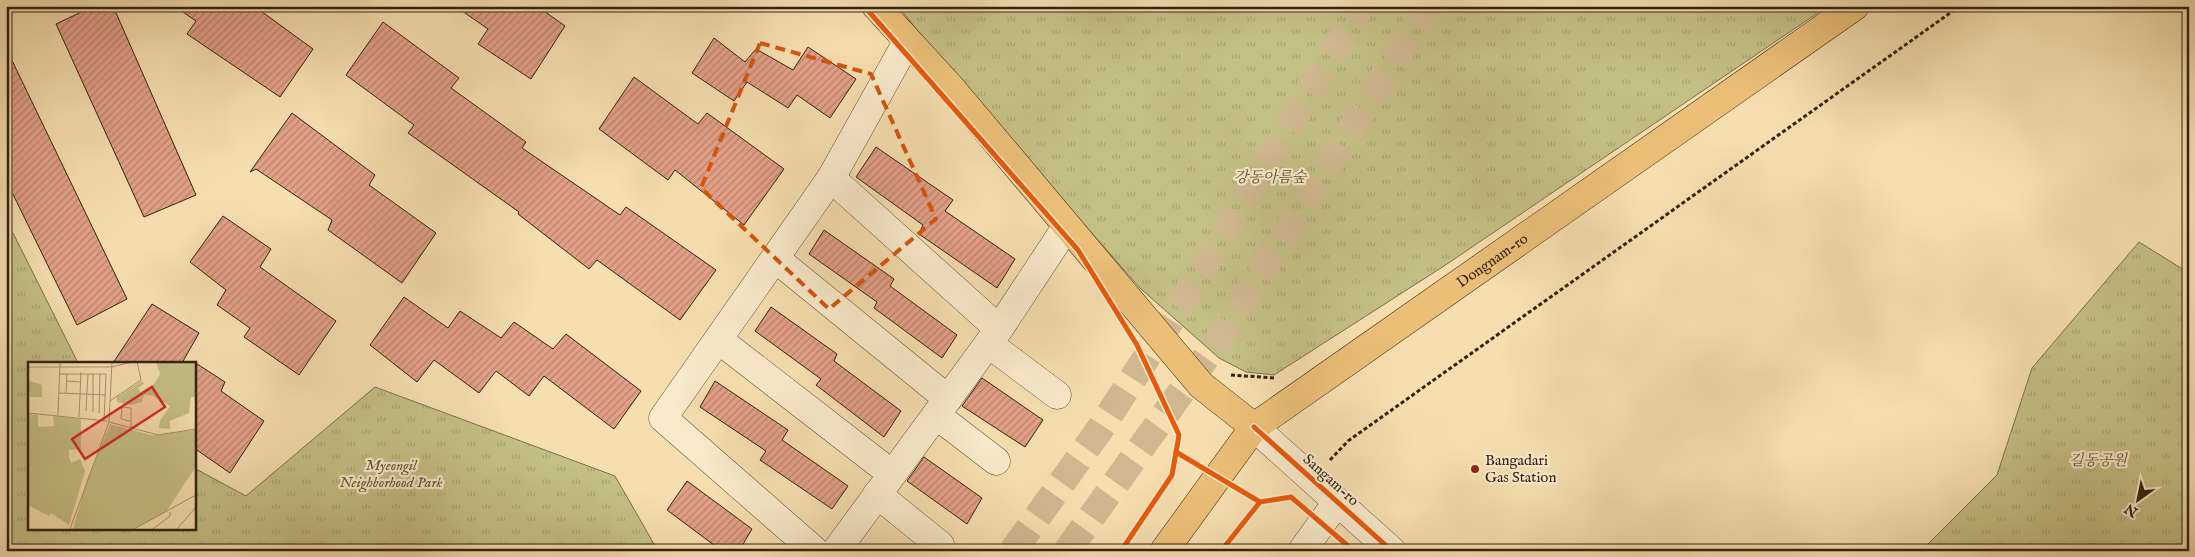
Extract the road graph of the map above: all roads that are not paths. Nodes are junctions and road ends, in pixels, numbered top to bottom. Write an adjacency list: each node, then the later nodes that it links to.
1 (876, 6): 3 (main road, Sangam-ro)
2 (1855, 6): 11 (main road, Dongnam-ro)
3 (907, 42): 4 (street); 11 (main road, Sangam-ro)
4 (831, 178): 6 (street); 7 (street)
5 (1063, 232): 7 (street)
6 (776, 259): 8 (street); 10 (street)
7 (994, 336): 9 (street); 10 (street)
8 (719, 340): 13 (street); 16 (street)
9 (1057, 395)
10 (942, 407): 12 (street); 13 (street)
11 (1254, 427): 14 (street, Sangam-ro); 18 (main road, Dongnam-ro)
12 (996, 461)
13 (885, 484): 15 (street); 17 (street)
14 (1337, 502): 19 (street); 20 (street, Sangam-ro)
15 (940, 545)
16 (815, 551)
17 (836, 551)
18 (1164, 551)
19 (1302, 551)
20 (1392, 551)

